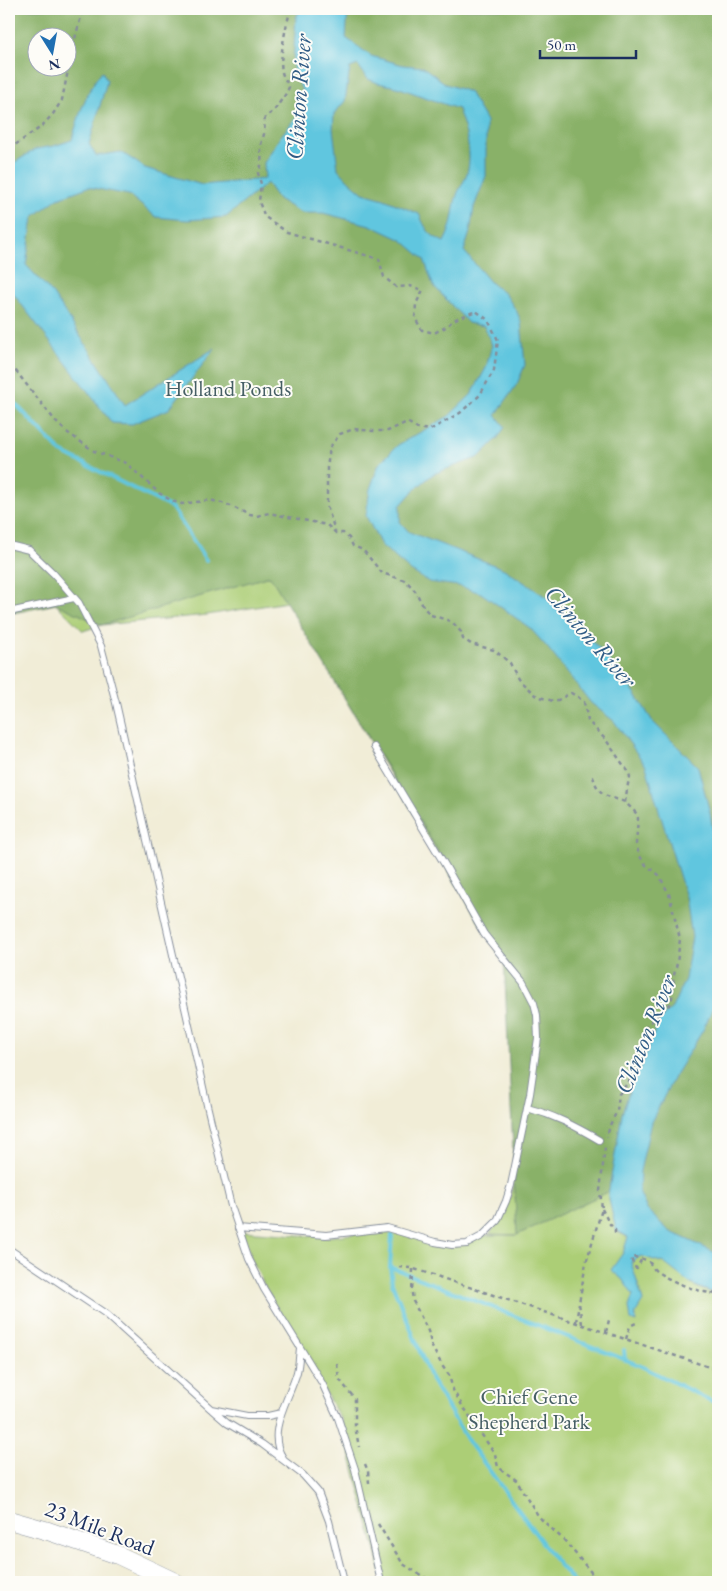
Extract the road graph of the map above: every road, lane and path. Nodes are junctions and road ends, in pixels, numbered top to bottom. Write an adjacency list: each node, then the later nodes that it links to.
1 (84, 9): 3 (path)
2 (291, 9): 5 (path)
3 (9, 149)
4 (9, 366): 5 (path)
5 (336, 533): 11 (path)
6 (9, 544): 7 (lane)
7 (74, 598): 8 (lane); 15 (lane)
8 (9, 612)
9 (374, 747): 12 (lane)
10 (593, 776): 11 (path)
11 (625, 802): 14 (path)
12 (527, 1108): 13 (lane); 15 (lane)
13 (599, 1140)
14 (602, 1210): 16 (path); 22 (path)
15 (238, 1228): 29 (lane)
16 (616, 1235)
17 (9, 1249): 32 (lane)
18 (641, 1260): 18 (path); 21 (path)
19 (399, 1267): 20 (path)
20 (413, 1269): 24 (path); 44 (path)
21 (718, 1294)
22 (579, 1303): 24 (path); 26 (path)
23 (609, 1320): 27 (path)
24 (576, 1322): 26 (path)
25 (636, 1323): 28 (path)
26 (582, 1324): 27 (path)
27 (606, 1332): 28 (path)
28 (626, 1339): 31 (path)
29 (300, 1348): 33 (lane); 42 (lane)
30 (337, 1364): 34 (path)
31 (718, 1370)
32 (211, 1409): 33 (lane); 36 (lane)
33 (281, 1414): 36 (lane)
34 (359, 1451)
35 (362, 1458): 37 (path)
36 (286, 1463): 41 (lane)
37 (370, 1485)
38 (374, 1519): 43 (path)
39 (9, 1520): 40 (main road, 23 Mile Road)
40 (175, 1582)
41 (344, 1582)
42 (381, 1582)
43 (432, 1582)
44 (599, 1582)

